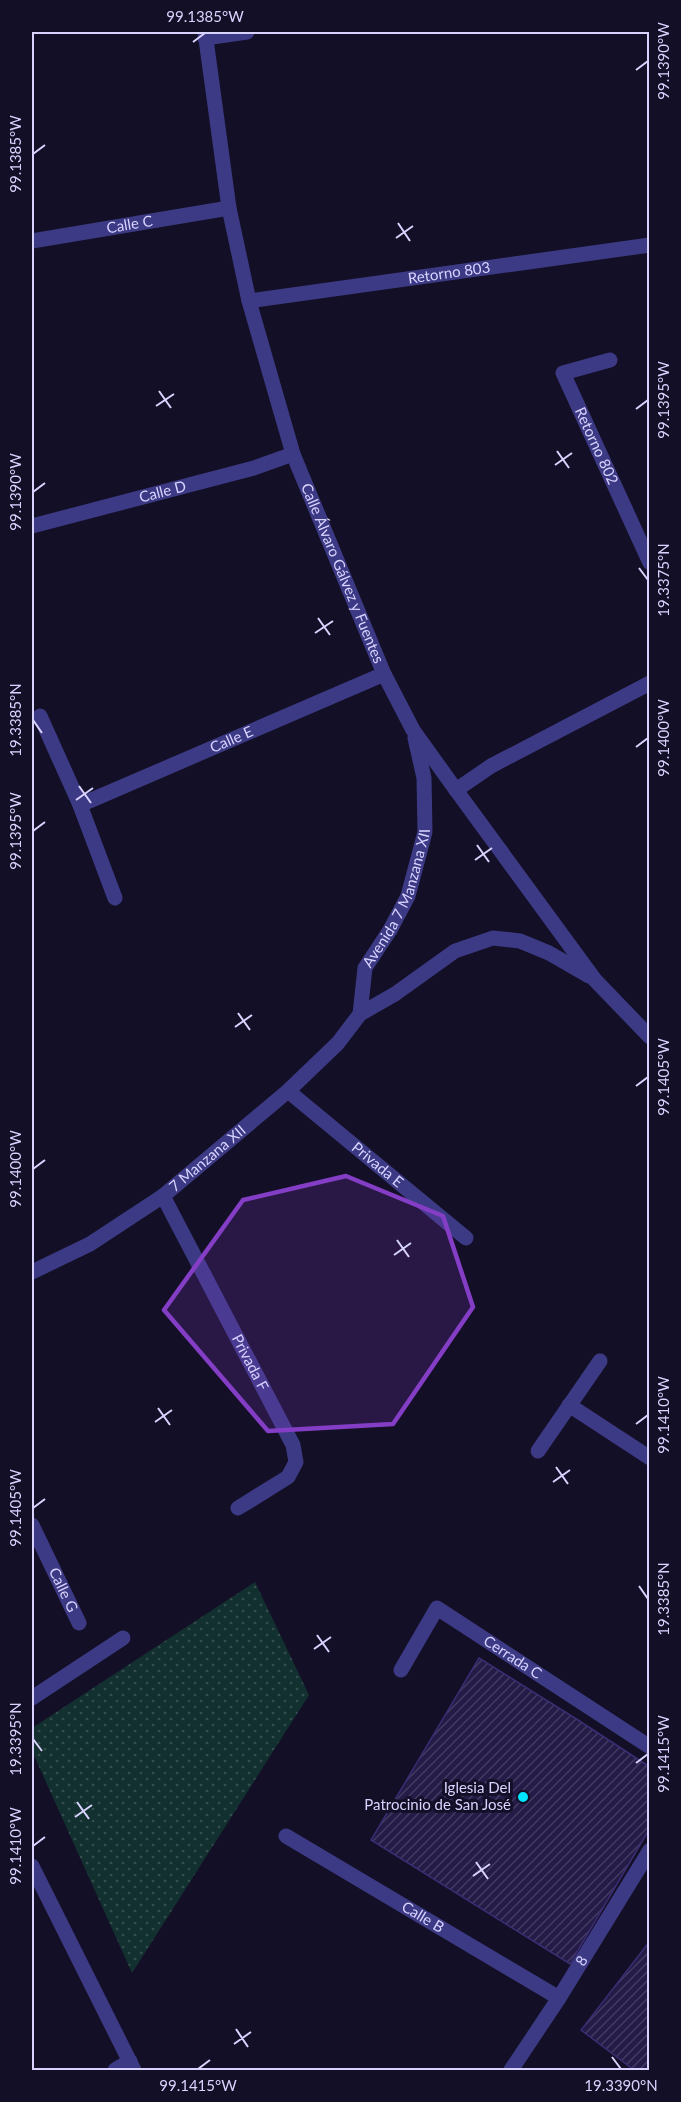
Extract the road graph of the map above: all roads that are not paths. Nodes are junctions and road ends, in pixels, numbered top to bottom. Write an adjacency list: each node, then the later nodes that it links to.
1 (248, 32): 2 (street)
2 (205, 35): 3 (street, Calle Álvaro Gálvez y Fuentes)
3 (229, 208): 4 (street, Calle C); 6 (street, Calle Álvaro Gálvez y Fuentes)
4 (32, 241)
5 (650, 245): 6 (street, Retorno 803)
6 (249, 301): 8 (street, Calle Álvaro Gálvez y Fuentes)
7 (610, 360): 10 (street, Retorno 802)
8 (293, 454): 9 (street, Calle D); 11 (street, Calle Álvaro Gálvez y Fuentes)
9 (32, 526)
10 (650, 563)
11 (384, 674): 14 (street, Calle Álvaro Gálvez y Fuentes); 16 (street, Calle E)
12 (650, 683): 15 (street)
13 (40, 716): 16 (street)
14 (413, 730): 15 (street, Calle Álvaro Gálvez y Fuentes); 19 (street, Avenida 7 Manzana XII)
15 (456, 790): 18 (street, Calle Álvaro Gálvez y Fuentes)
16 (80, 805): 17 (street)
17 (115, 898)
18 (596, 980): 19 (street); 20 (street, Calle Álvaro Gálvez y Fuentes)
19 (360, 1014): 21 (street, 7 Manzana XII)
20 (650, 1038)
21 (288, 1091): 22 (street, 7 Manzana XII); 23 (street, Privada E)
22 (163, 1196): 24 (street, 7 Manzana XII); 29 (street, Privada F)
23 (466, 1238)
24 (32, 1272)
25 (600, 1360): 26 (street)
26 (568, 1405): 27 (street); 28 (street)
27 (538, 1451)
28 (650, 1458)
29 (238, 1508)
30 (32, 1525): 31 (street, Calle G)
31 (79, 1623)
32 (123, 1638): 34 (street)
33 (401, 1670): 35 (street, Cerrada C)
34 (32, 1698)
35 (650, 1747)
36 (286, 1836): 39 (street, Calle B)
37 (650, 1850): 39 (street, 8)
38 (32, 1866): 40 (street)
39 (559, 1998): 43 (street, 8)
40 (132, 2066): 41 (street); 42 (street)
41 (115, 2070)
42 (145, 2070)
43 (511, 2070)

